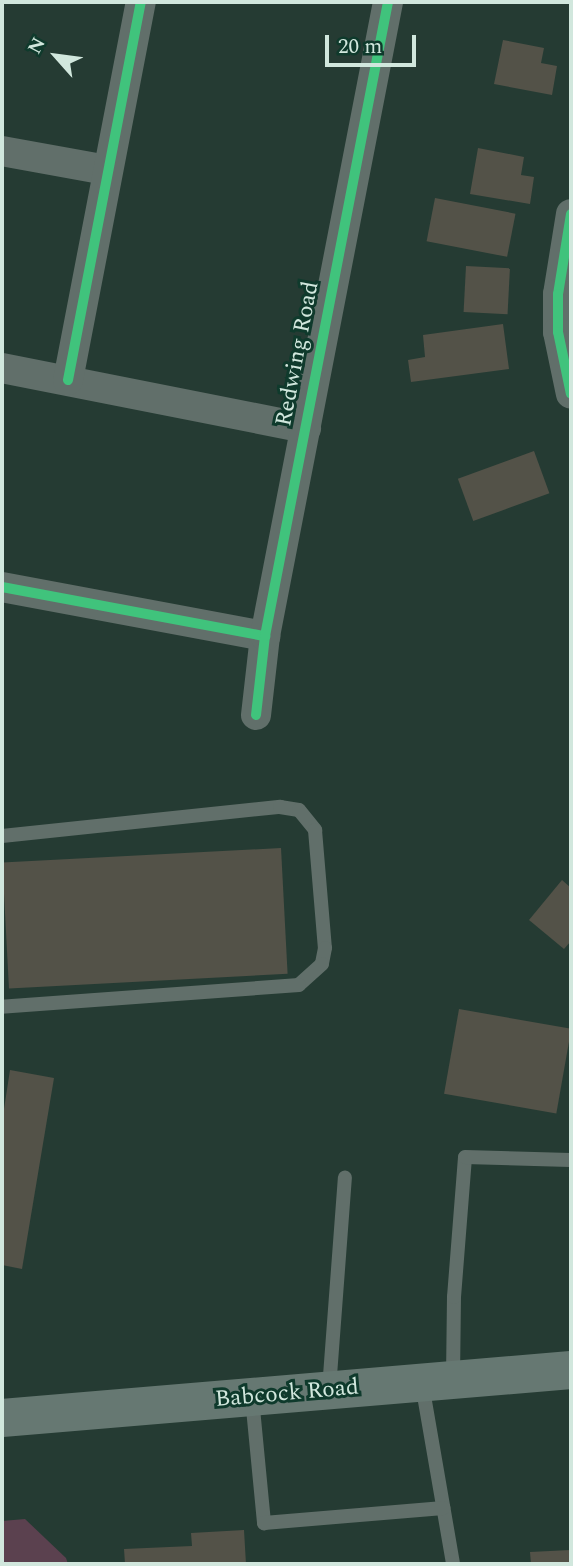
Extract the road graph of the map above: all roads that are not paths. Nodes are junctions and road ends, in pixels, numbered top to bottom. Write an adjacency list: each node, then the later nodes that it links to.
1 (141, 2): 4 (street)
2 (388, 2): 10 (street, Redwing Road)
3 (2, 150): 4 (street)
4 (107, 170): 8 (street)
5 (571, 215): 6 (street)
6 (567, 264): 9 (street)
7 (2, 368): 8 (street)
8 (68, 380): 10 (street)
9 (571, 394)
10 (306, 428): 12 (street, Redwing Road)
11 (2, 587): 12 (street)
12 (265, 636): 13 (street, Redwing Road)
13 (256, 715)
14 (2, 836): 15 (lane)
15 (2, 1007)
16 (570, 1160): 19 (lane)
17 (345, 1178): 20 (lane)
18 (571, 1370): 19 (main road, Babcock Road)
19 (438, 1381): 20 (main road, Babcock Road); 23 (lane)
20 (329, 1391): 21 (main road, Babcock Road)
21 (252, 1397): 22 (main road, Babcock Road); 23 (lane)
22 (2, 1419)
23 (443, 1508): 24 (lane)
24 (453, 1564)

